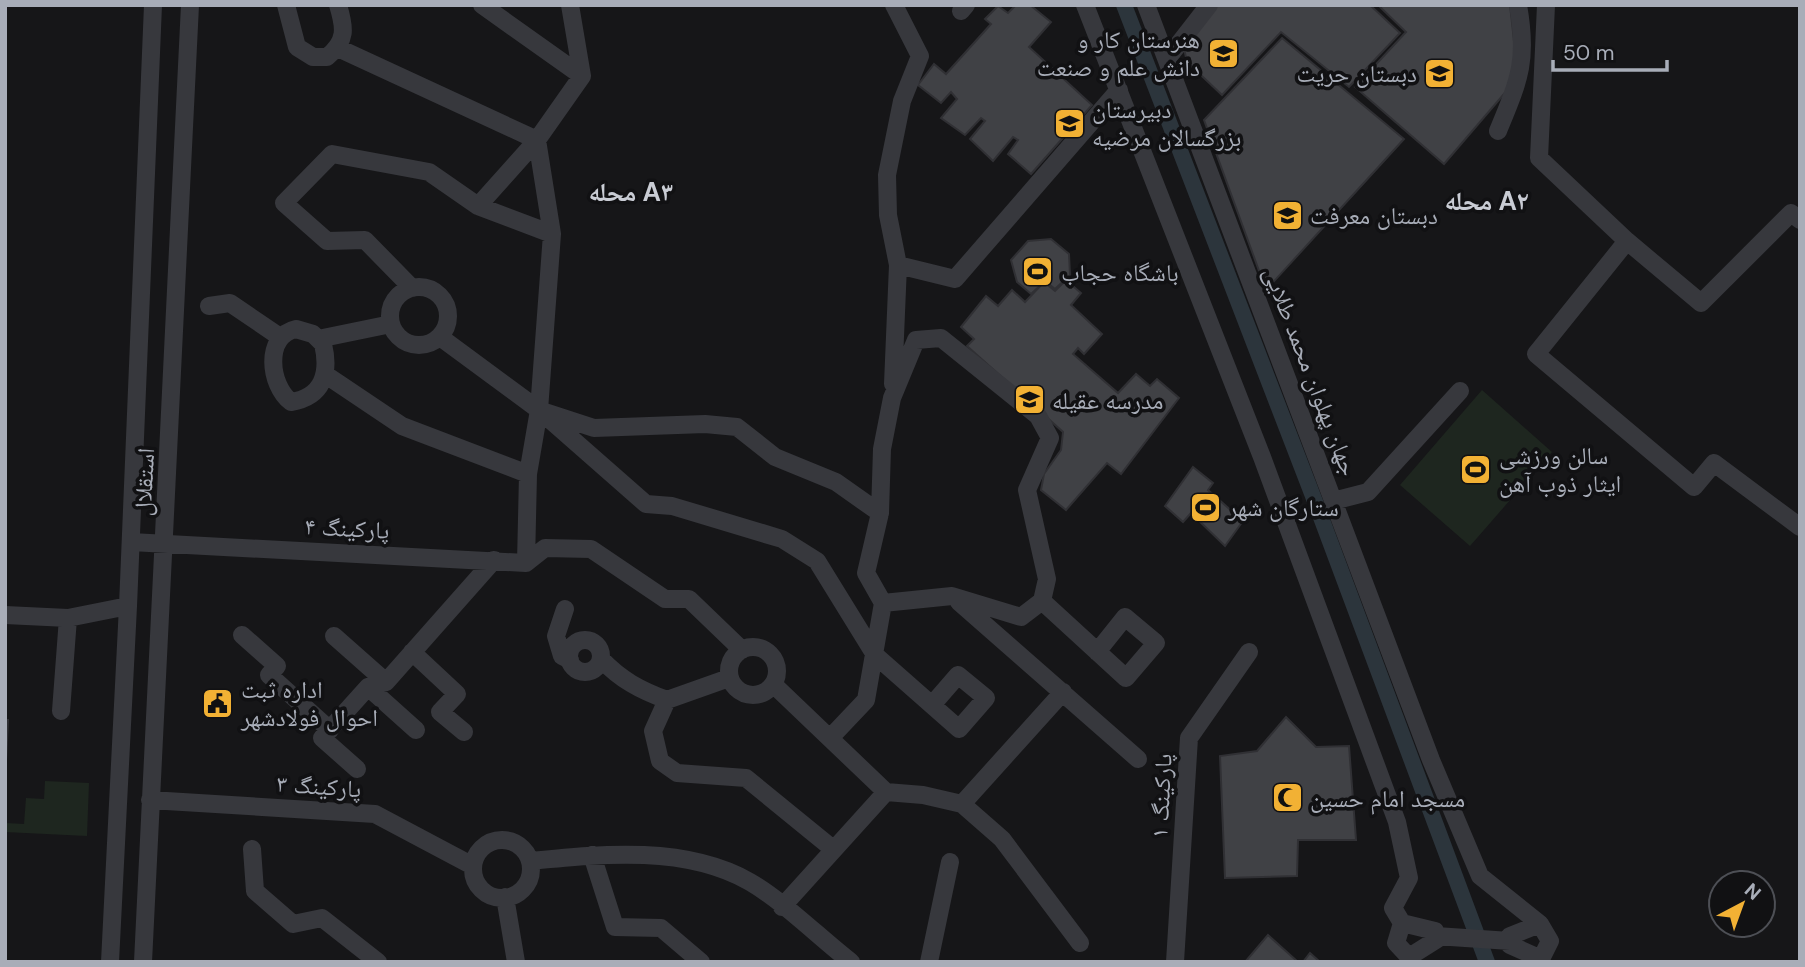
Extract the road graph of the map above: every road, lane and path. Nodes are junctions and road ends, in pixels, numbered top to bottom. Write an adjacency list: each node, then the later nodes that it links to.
1 (153, 5): 38 (street, استقلال)
2 (190, 5): 39 (street, استقلال)
3 (286, 5): 13 (street)
4 (338, 5): 13 (street)
5 (482, 5): 15 (street)
6 (569, 5): 15 (street)
7 (894, 5): 23 (street)
8 (1085, 5): 16 (street)
9 (1146, 5): 14 (street, جهان پهلوان محمد طلایی)
10 (1209, 5): 14 (street)
11 (1518, 5): 17 (street)
12 (1546, 5): 22 (street)
13 (338, 48): 18 (street)
14 (1167, 58): 35 (street, جهان پهلوان محمد طلایی)
15 (582, 76): 18 (street)
16 (1119, 90): 23 (street); 81 (street)
17 (1498, 131)
18 (537, 140): 19 (street); 21 (street)
19 (478, 206): 21 (street); 24 (street)
20 (1800, 220): 22 (street)
21 (552, 234): 33 (street)
22 (1627, 241): 37 (street)
23 (898, 265): 32 (street)
24 (412, 288): 26 (street); 28 (street)
25 (209, 306): 27 (street)
26 (391, 324): 28 (street); 29 (street)
27 (280, 337): 29 (street); 30 (street)
28 (440, 337): 33 (street)
29 (318, 339): 30 (street)
30 (326, 375): 34 (street)
31 (1460, 391): 35 (street)
32 (892, 398): 36 (street); 43 (street)
33 (539, 410): 34 (street); 36 (street); 55 (street)
34 (528, 474): 41 (street)
35 (1334, 501): 82 (street, جهان پهلوان محمد طلایی)
36 (880, 513): 44 (street)
37 (1800, 527)
38 (131, 542): 39 (street, پارکینگ ۴); 45 (street, استقلال)
39 (166, 544): 40 (street, پارکینگ ۴); 71 (street, استقلال)
40 (494, 560): 41 (street, پارکینگ ۴); 52 (street)
41 (526, 563): 51 (street)
42 (953, 596): 43 (street); 44 (street); 60 (street)
43 (1042, 601): 53 (street)
44 (883, 603): 55 (street)
45 (128, 606): 48 (street); 88 (street, استقلال)
46 (565, 610): 61 (street)
47 (5, 615): 48 (street)
48 (68, 618): 63 (street)
49 (242, 635): 64 (street)
50 (334, 636): 57 (street)
51 (742, 650): 56 (street); 58 (street)
52 (412, 652): 57 (street); 66 (street)
53 (1097, 652)
54 (1249, 652): 95 (street, پارکینگ ۱)
55 (875, 655): 62 (street); 67 (street)
56 (729, 678): 58 (street); 61 (street)
57 (386, 682): 59 (street)
58 (774, 685): 67 (street)
59 (368, 687): 64 (street); 65 (street)
60 (1063, 692): 68 (street); 72 (street)
61 (667, 700): 74 (street)
62 (932, 705)
63 (61, 711)
64 (330, 730): 69 (street)
65 (416, 730)
66 (464, 732)
67 (830, 738): 70 (street)
68 (1138, 759)
69 (356, 769)
70 (886, 792): 72 (street); 74 (street)
71 (150, 800): 78 (street, پارکینگ ۳); 89 (street, استقلال)
72 (962, 804): 85 (street)
73 (252, 849): 90 (street)
74 (833, 849): 80 (street)
75 (592, 855): 76 (street); 80 (street); 92 (street)
76 (530, 861): 78 (street); 79 (street)
77 (950, 862): 94 (street)
78 (473, 866): 79 (street)
79 (505, 897): 91 (street)
80 (782, 907): 93 (street)
81 (1402, 923): 83 (street); 86 (street)
82 (1541, 924): 84 (street); 87 (street)
83 (1436, 936): 84 (street); 86 (street)
84 (1510, 941): 87 (street)
85 (1080, 943)
86 (1412, 959)
87 (1546, 959)
88 (110, 962)
89 (144, 962)
90 (378, 962)
91 (516, 962)
92 (701, 962)
93 (851, 962)
94 (929, 962)
95 (1175, 962)

